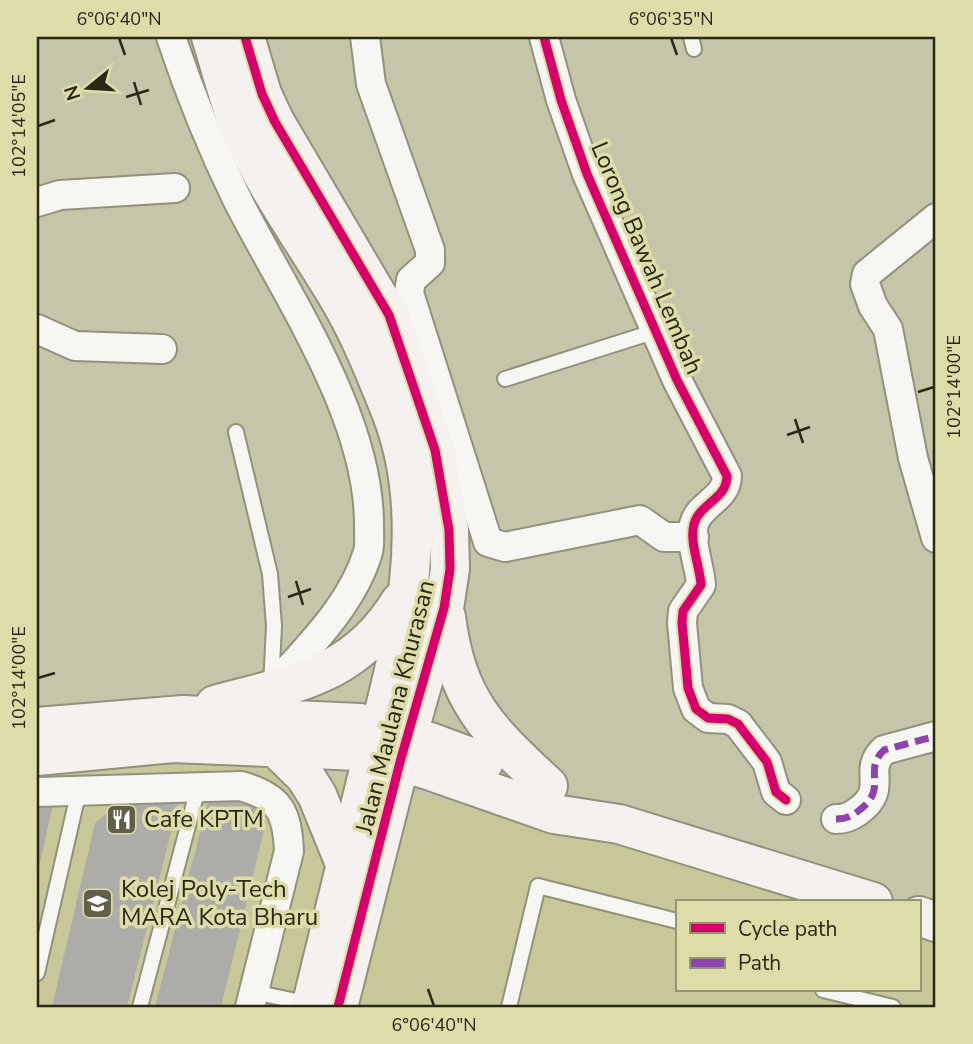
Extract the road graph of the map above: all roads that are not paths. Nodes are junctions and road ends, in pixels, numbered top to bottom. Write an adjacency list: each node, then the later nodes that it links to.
1 (171, 37): 18 (street)
2 (211, 37): 16 (street, Jalan Maulana Khurasan)
3 (245, 37): 17 (street, Jalan Maulana Khurasan)
4 (365, 37): 15 (street)
5 (544, 37): 10 (street, Lorong Bawah Lembah)
6 (175, 188): 7 (street)
7 (37, 202)
8 (936, 218): 14 (street)
9 (37, 329): 11 (street)
10 (656, 331): 12 (lane); 15 (street, Lorong Bawah Lembah)
11 (162, 349)
12 (505, 379)
13 (236, 432): 18 (lane)
14 (935, 529)
15 (694, 537): 31 (street)
16 (408, 589): 18 (street); 23 (street, Jalan Maulana Khurasan)
17 (444, 608): 23 (street, Jalan Maulana Khurasan); 25 (street)
18 (270, 690): 19 (street)
19 (183, 715): 20 (street); 23 (street)
20 (37, 727)
21 (936, 736): 32 (street)
22 (274, 746): 23 (street); 24 (street); 27 (street); 35 (street)
23 (390, 746): 25 (street); 28 (street); 34 (street, Jalan Maulana Khurasan); 35 (street, Jalan Maulana Khurasan)
24 (37, 756)
25 (548, 786): 33 (street)
26 (198, 788): 27 (street); 41 (street); 43 (lane)
27 (159, 789): 29 (street)
28 (485, 789): 33 (street); 34 (street)
29 (79, 790): 30 (street); 38 (lane)
30 (37, 792)
31 (786, 800)
32 (836, 819)
33 (619, 824): 36 (street)
34 (379, 847): 42 (street, Jalan Maulana Khurasan)
35 (346, 866): 42 (street, Jalan Maulana Khurasan)
36 (866, 900)
37 (676, 921): 44 (lane)
38 (37, 973)
39 (840, 992): 40 (lane)
40 (859, 994): 45 (lane)
41 (252, 999): 42 (lane)
42 (320, 1006)
43 (141, 1007)
44 (509, 1007)
45 (893, 1007)

